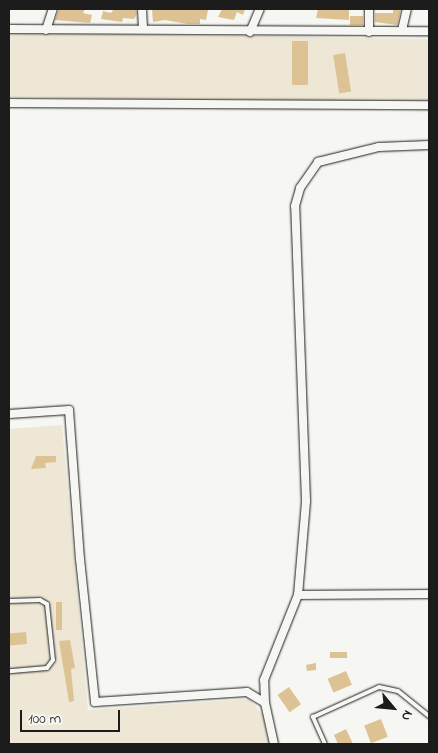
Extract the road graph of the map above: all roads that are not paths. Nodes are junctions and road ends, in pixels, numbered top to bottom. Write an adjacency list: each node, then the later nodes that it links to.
1 (53, 9): 8 (street)
2 (142, 9): 7 (street)
3 (260, 9): 11 (street)
4 (369, 9): 12 (street)
5 (407, 9): 9 (street)
6 (9, 29): 8 (street)
7 (143, 29): 8 (street); 11 (street)
8 (46, 30)
9 (402, 30): 10 (street); 12 (street)
10 (429, 31)
11 (250, 32): 12 (street)
12 (369, 32)
13 (9, 103): 14 (street)
14 (429, 105)
15 (429, 145): 18 (street)
16 (9, 414): 21 (street)
17 (429, 594): 18 (street)
18 (298, 596): 21 (street)
19 (9, 601): 20 (lane)
20 (9, 671)
21 (265, 703): 23 (street)
22 (429, 716): 24 (lane)
23 (274, 744)
24 (325, 744)

